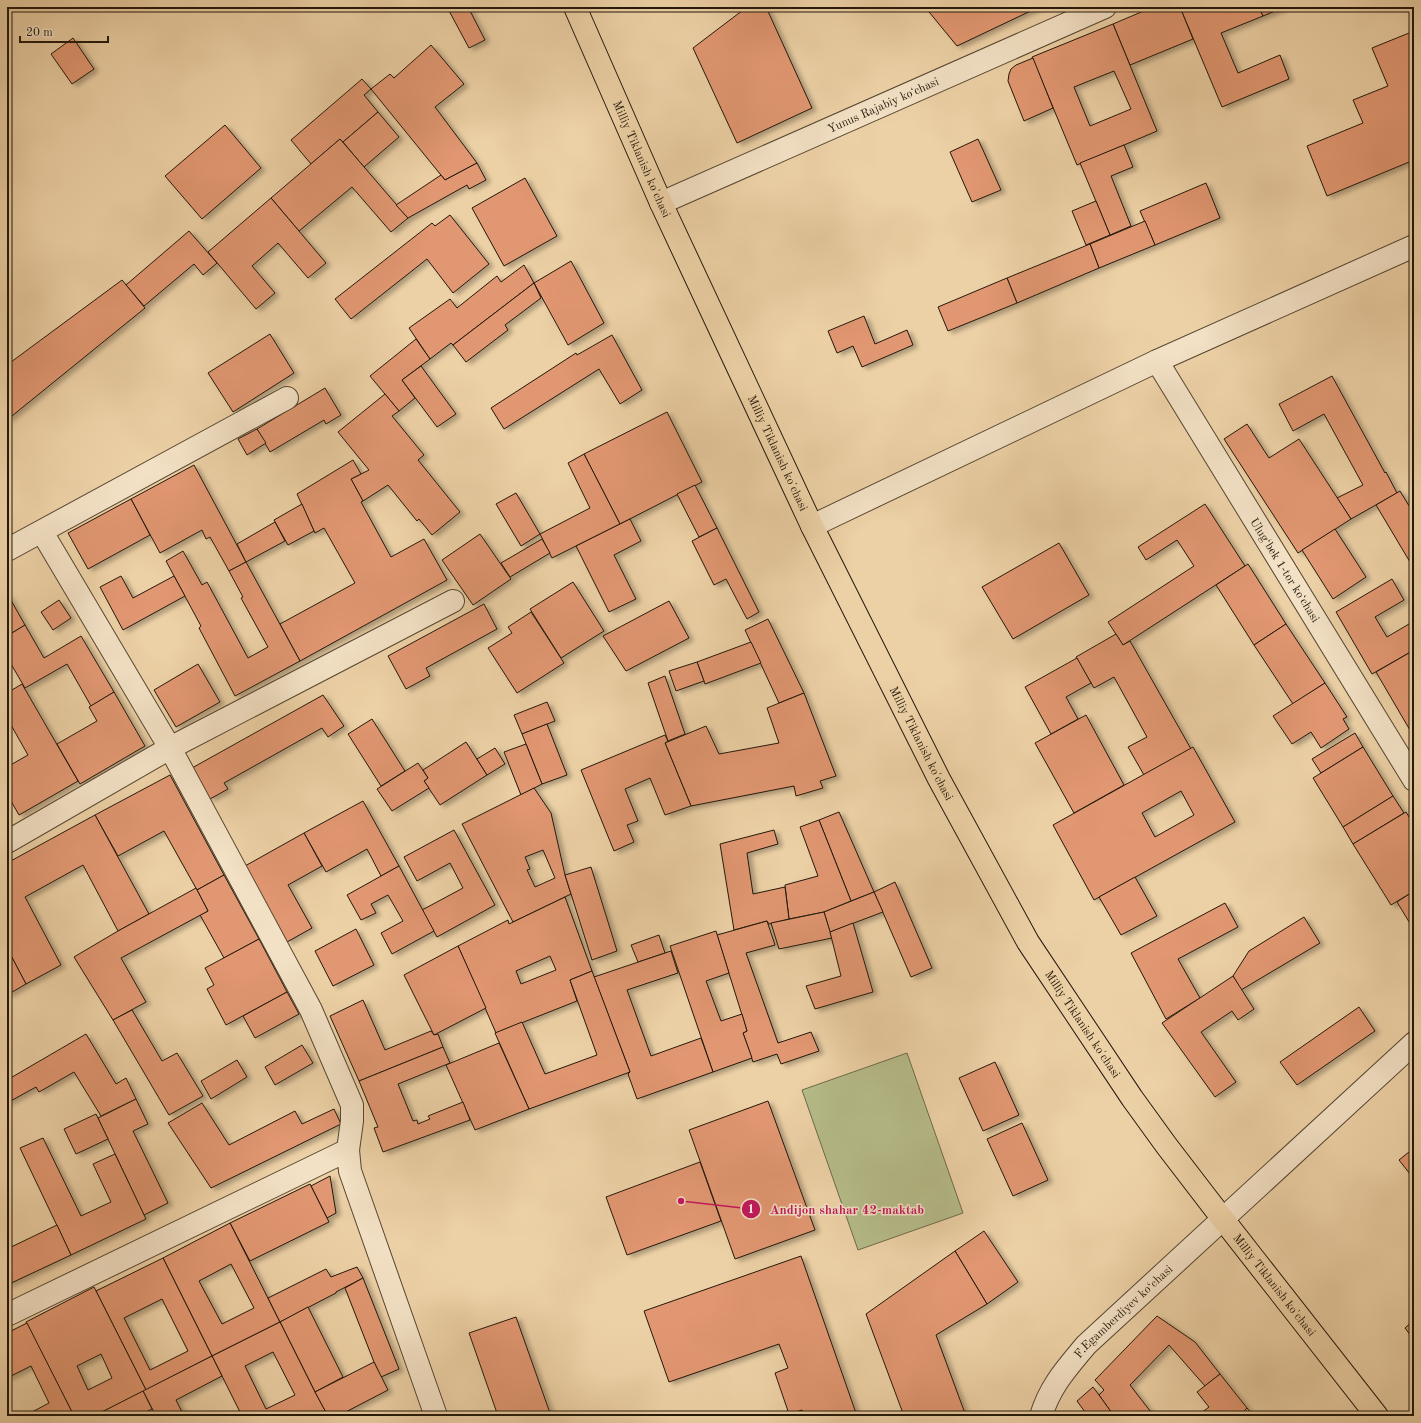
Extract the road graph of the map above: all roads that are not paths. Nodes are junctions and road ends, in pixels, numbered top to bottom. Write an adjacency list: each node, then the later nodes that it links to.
1 (575, 7): 3 (main road, Milliy Tiklanish ko'chasi)
2 (1105, 7): 3 (street, Yunus Rajabiy koʻchasi)
3 (661, 203): 7 (main road, Milliy Tiklanish ko'chasi)
4 (1414, 246): 5 (street)
5 (1157, 361): 7 (street); 12 (street, Ulug‘bek 1-tor koʻchasi)
6 (287, 398): 8 (street)
7 (812, 526): 16 (main road, Milliy Tiklanish ko'chasi)
8 (42, 532): 9 (street); 11 (street)
9 (7, 550)
10 (453, 601): 11 (street)
11 (170, 748): 13 (street); 15 (street)
12 (1414, 780)
13 (7, 842)
14 (1414, 1043): 16 (street, F.Egamberdiyev kо‘chasi)
15 (348, 1150): 17 (street); 18 (street)
16 (1222, 1218): 19 (street, F.Egamberdiyev kо‘chasi); 20 (main road, Milliy Tiklanish ko'chasi)
17 (7, 1316)
18 (429, 1414)
19 (1041, 1416)
20 (1377, 1416)

